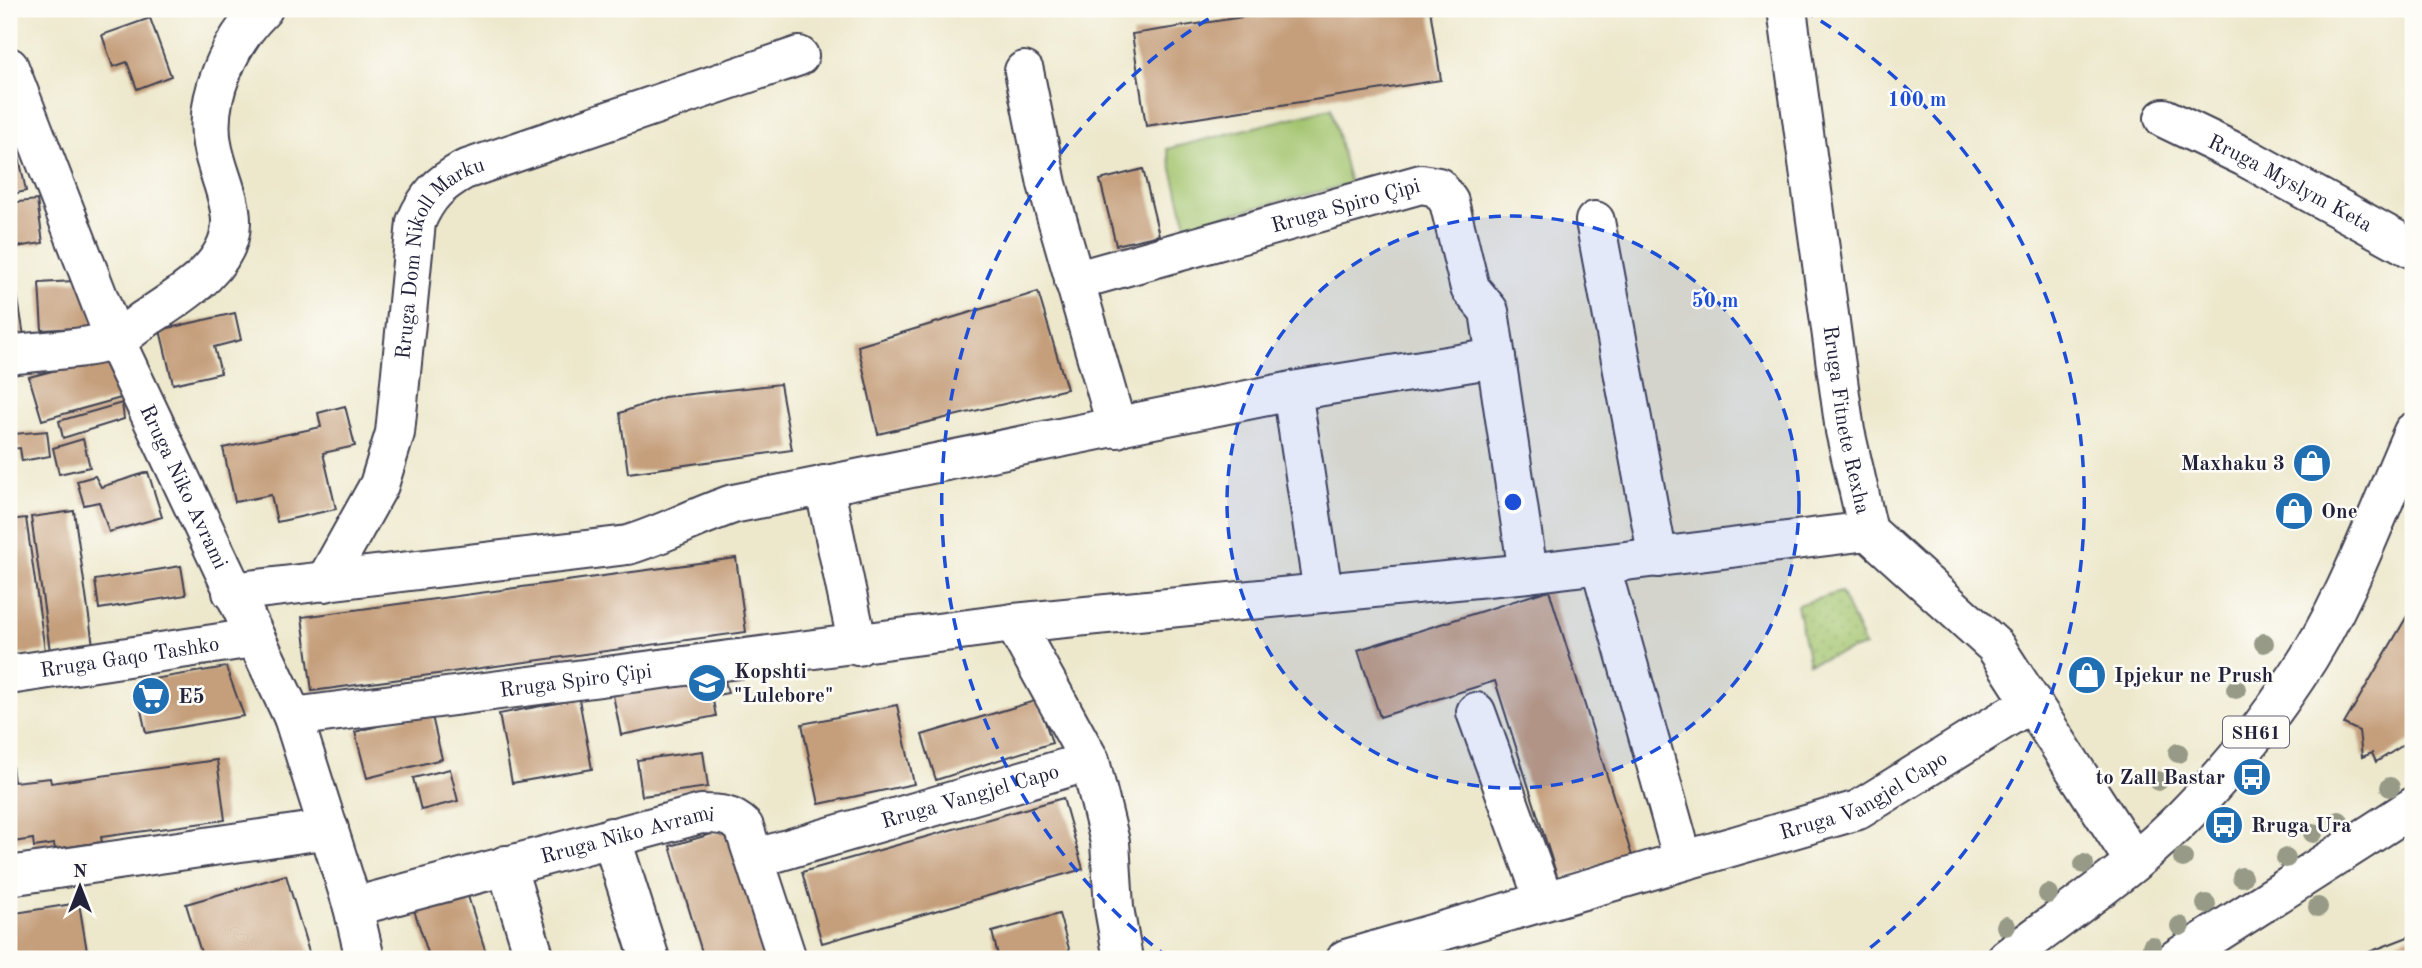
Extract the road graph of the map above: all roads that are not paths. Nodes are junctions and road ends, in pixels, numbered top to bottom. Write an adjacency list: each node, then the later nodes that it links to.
1 (263, 9): 10 (street)
2 (1787, 9): 17 (street, Rruga Fitnete Rexha)
3 (799, 56): 21 (street, Rruga Dom Nikoll Marku)
4 (9, 67): 10 (street, Rruga Niko Avrami)
5 (1024, 71): 9 (street)
6 (2164, 118): 8 (street, Rruga Myslym Keta)
7 (1595, 221): 18 (street)
8 (2413, 249)
9 (1070, 268): 12 (street, Rruga Spiro Çipi); 14 (street)
10 (115, 340): 11 (street); 22 (street, Rruga Niko Avrami)
11 (9, 355)
12 (1496, 358): 13 (street); 20 (street, Rruga Spiro Çipi)
13 (1292, 391): 14 (street); 23 (street)
14 (1117, 428): 16 (street)
15 (2413, 432): 37 (street, SH61)
16 (824, 485): 21 (street); 26 (street)
17 (1868, 531): 18 (street, Rruga Spiro Çipi); 28 (street, Rruga Fitnete Rexha)
18 (1658, 558): 19 (street, Rruga Spiro Çipi)
19 (1600, 565): 20 (street, Rruga Spiro Çipi); 36 (street)
20 (1528, 573): 23 (street, Rruga Spiro Çipi)
21 (325, 582): 22 (street)
22 (232, 592): 25 (street, Rruga Niko Avrami)
23 (1323, 592): 24 (street, Rruga Spiro Çipi)
24 (1014, 624): 26 (street, Rruga Spiro Çipi); 31 (street)
25 (253, 638): 27 (street, Rruga Gaqo Tashko); 30 (street, Rruga Niko Avrami)
26 (858, 646): 30 (street, Rruga Spiro Çipi)
27 (9, 675)
28 (2032, 702): 36 (street, Rruga Vangjel Capo); 37 (street, Rruga Fitnete Rexha)
29 (1476, 712): 40 (street)
30 (293, 717): 33 (street, Rruga Niko Avrami)
31 (1090, 761): 35 (street, Rruga Vangjel Capo); 46 (street)
32 (2413, 807): 49 (street)
33 (329, 829): 39 (street); 41 (street, Rruga Niko Avrami)
34 (611, 837): 35 (street, Rruga Niko Avrami); 38 (street, Rruga Niko Avrami); 44 (street)
35 (757, 858): 45 (street)
36 (1683, 860): 40 (street, Rruga Vangjel Capo)
37 (2134, 862): 48 (street, SH61)
38 (506, 865): 41 (street, Rruga Niko Avrami); 43 (street)
39 (9, 876)
40 (1544, 900): 47 (street, Rruga Vangjel Capo)
41 (353, 906): 42 (street, Rruga Niko Avrami)
42 (365, 959)
43 (535, 959)
44 (650, 959)
45 (787, 959)
46 (1123, 959)
47 (1346, 959)
48 (2006, 959)
49 (2176, 959)

